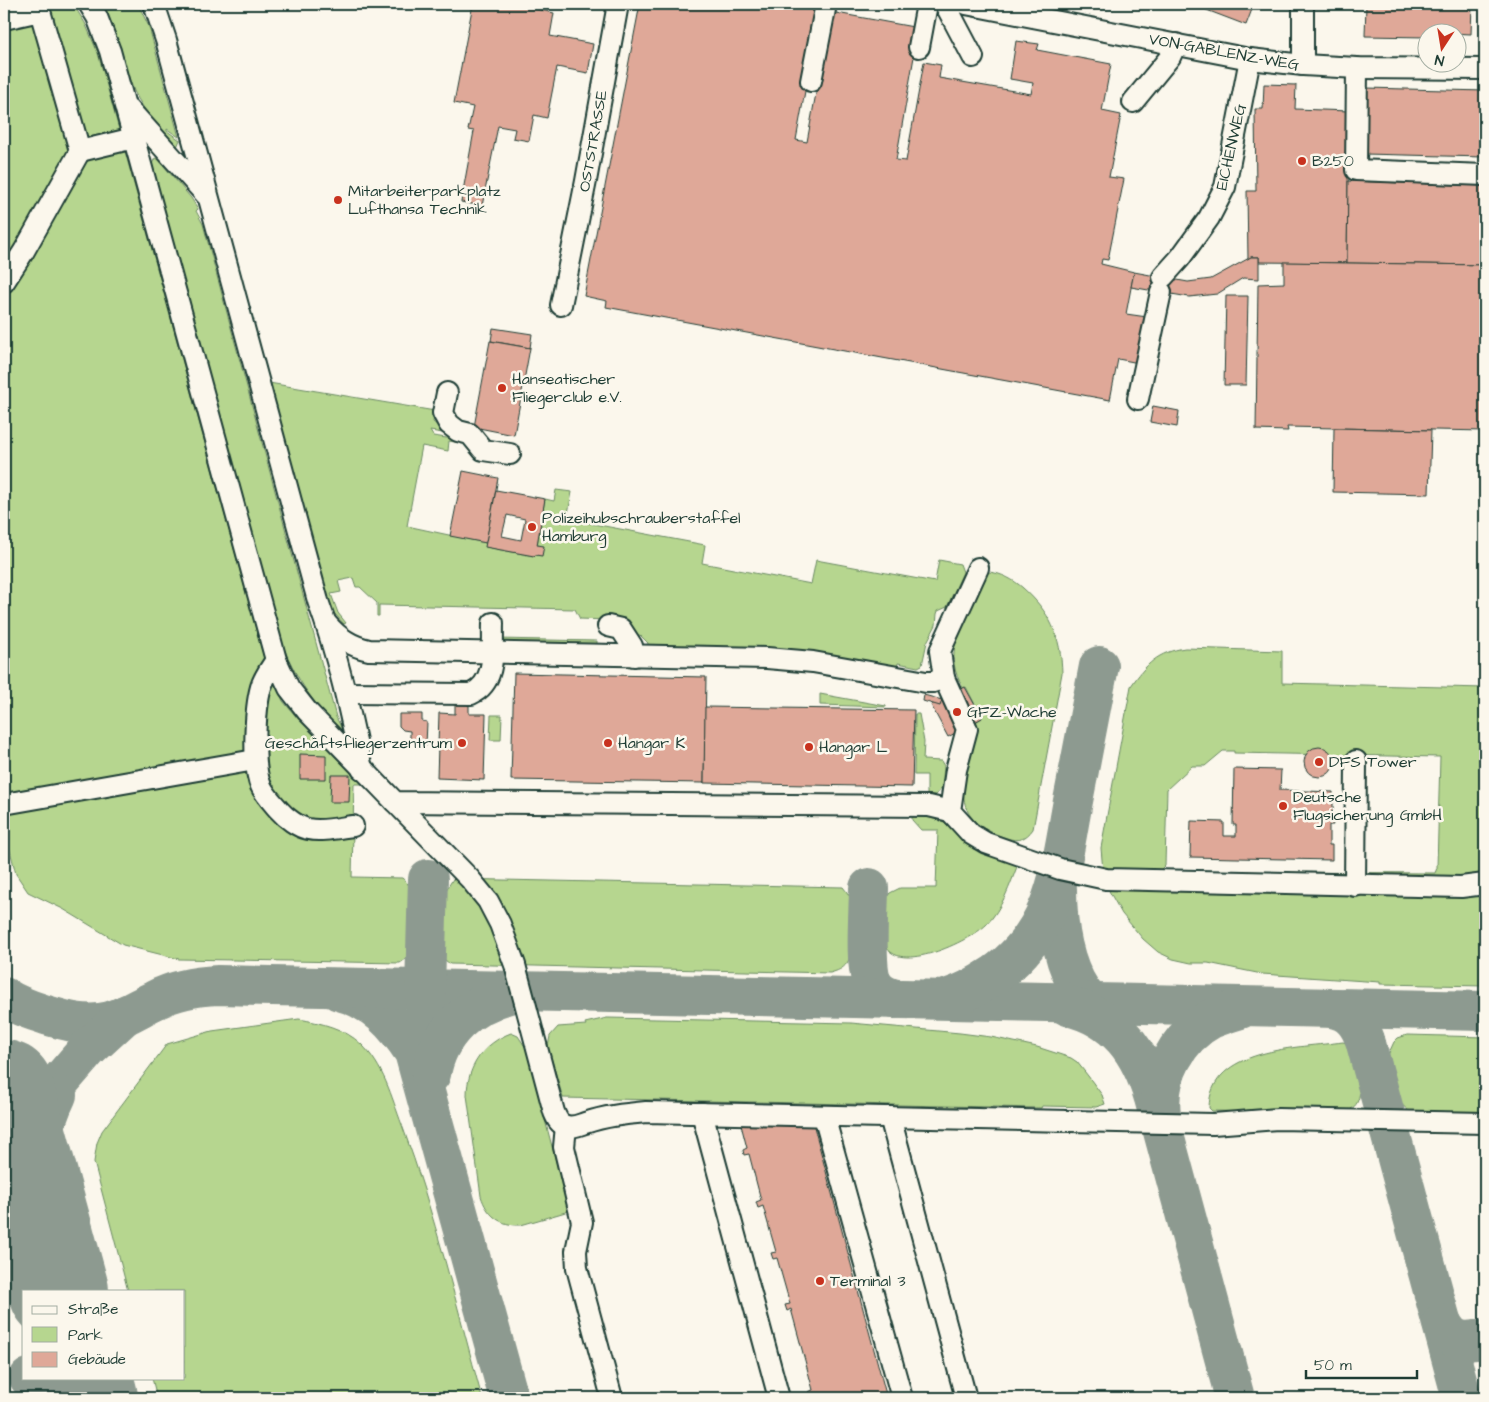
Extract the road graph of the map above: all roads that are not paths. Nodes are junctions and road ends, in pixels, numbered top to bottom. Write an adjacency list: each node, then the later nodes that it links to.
1 (89, 4): 19 (lane)
2 (154, 4): 23 (lane)
3 (618, 4): 25 (lane, OSTSTRASSE)
4 (826, 4): 17 (lane)
5 (927, 4): 11 (lane)
6 (945, 4): 12 (lane)
7 (966, 4): 10 (lane, VON-GABLENZ-WEG)
8 (1303, 4): 14 (lane)
9 (4, 19): 21 (lane)
10 (1176, 44): 13 (lane, VON-GABLENZ-WEG); 18 (lane)
11 (919, 47)
12 (973, 57)
13 (1250, 59): 14 (lane, VON-GABLENZ-WEG); 27 (lane, EICHENWEG)
14 (1303, 65): 15 (lane, VON-GABLENZ-WEG)
15 (1357, 68): 16 (lane, VON-GABLENZ-WEG); 22 (lane)
16 (1485, 69)
17 (811, 81)
18 (1132, 102)
19 (126, 106): 20 (lane); 23 (lane)
20 (134, 138): 21 (lane); 35 (lane)
21 (80, 151): 24 (lane)
22 (1485, 175)
23 (209, 198): 30 (lane)
24 (4, 282)
25 (567, 306)
26 (447, 393): 28 (lane)
27 (1138, 399)
28 (510, 454)
29 (978, 568): 36 (lane)
30 (324, 620): 33 (lane); 37 (lane)
31 (493, 623): 33 (lane)
32 (608, 626): 34 (lane)
33 (492, 653): 34 (lane); 37 (lane)
34 (634, 656): 36 (lane)
35 (276, 660): 38 (lane); 40 (lane)
36 (944, 678): 43 (lane)
37 (346, 693): 40 (lane)
38 (256, 760): 42 (lane); 44 (lane)
39 (1356, 761): 46 (lane)
40 (362, 769): 41 (lane)
41 (395, 802): 43 (lane); 51 (lane)
42 (4, 804)
43 (950, 811): 46 (lane)
44 (353, 826)
45 (1485, 884): 46 (lane)
46 (1355, 886)
47 (702, 1113): 48 (lane); 51 (lane); 53 (lane)
48 (824, 1116): 49 (lane); 54 (lane)
49 (890, 1117): 50 (lane); 55 (lane)
50 (1485, 1123)
51 (566, 1126): 52 (lane)
52 (612, 1398)
53 (779, 1398)
54 (902, 1398)
55 (966, 1398)

